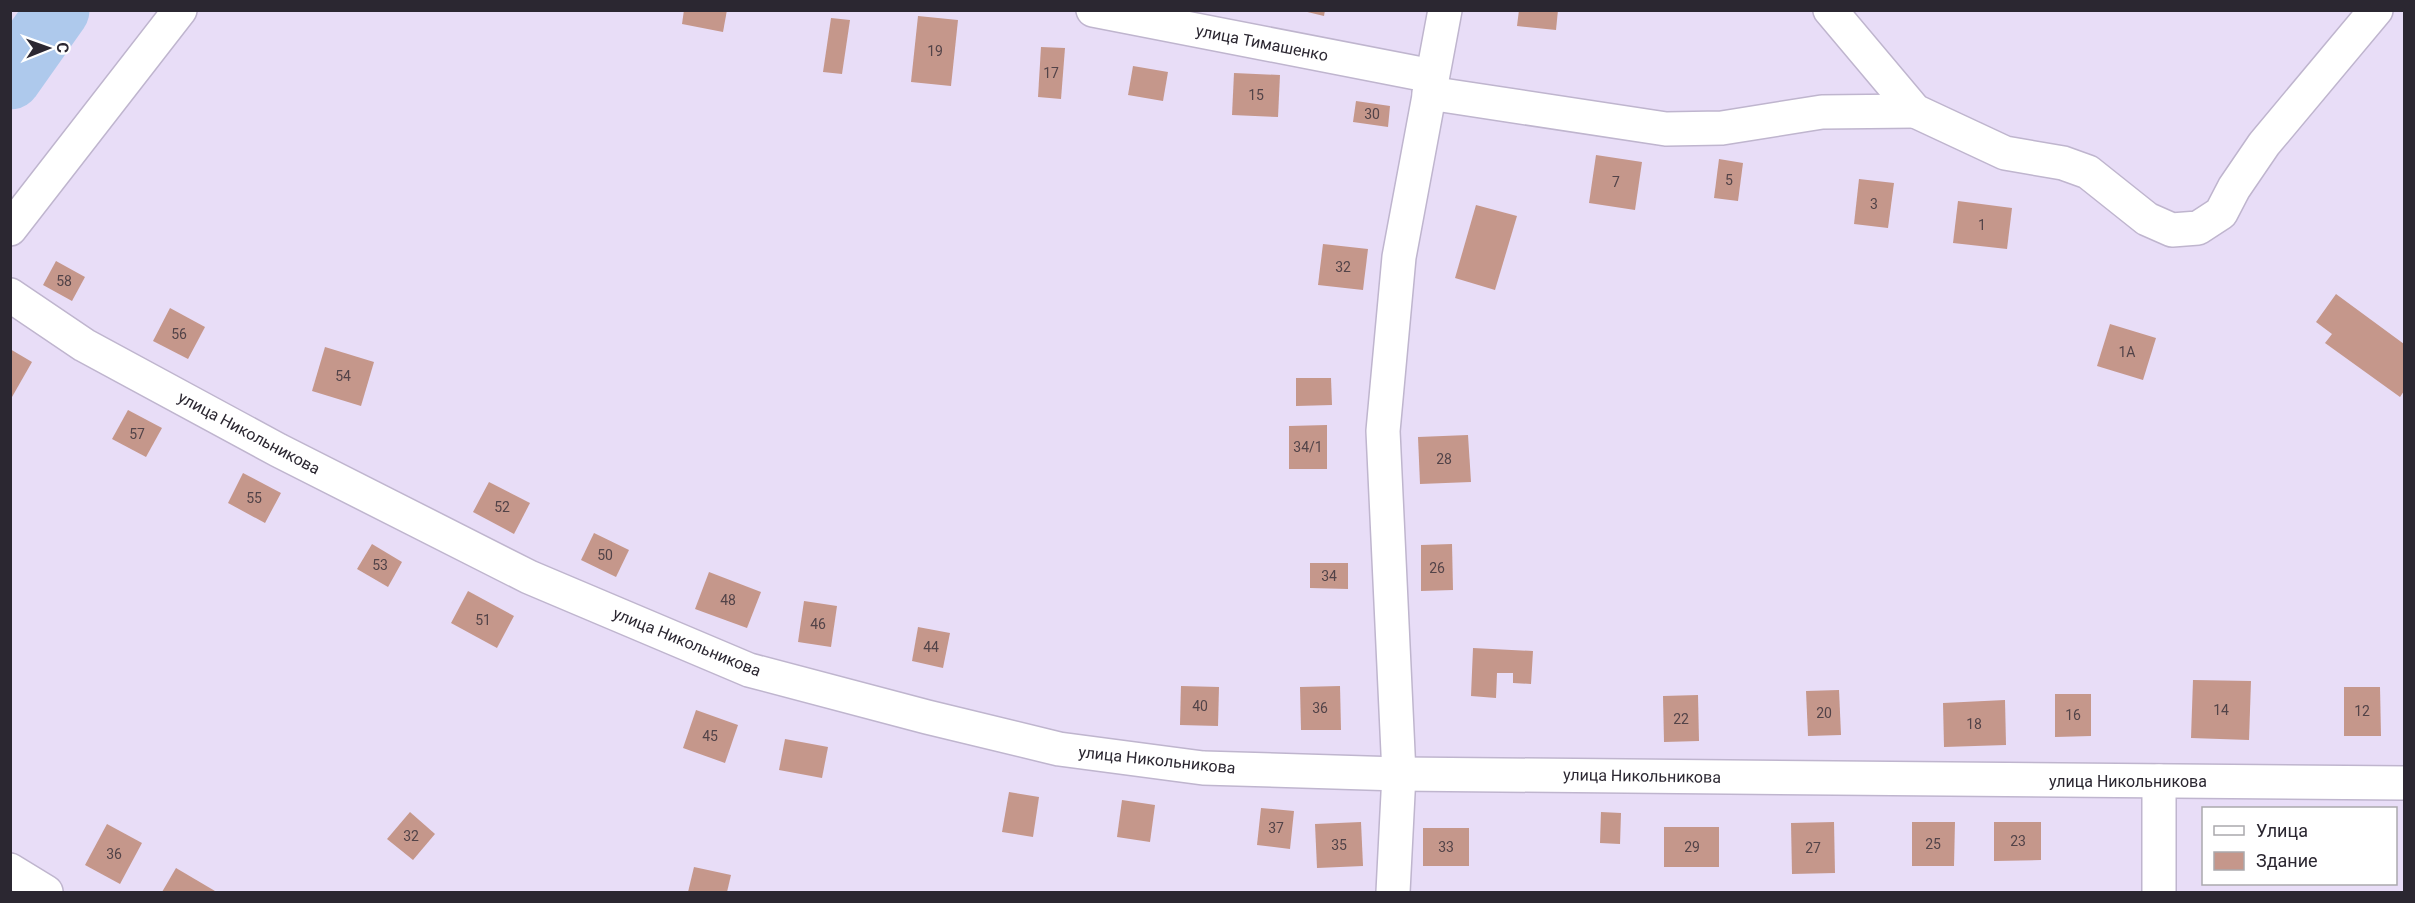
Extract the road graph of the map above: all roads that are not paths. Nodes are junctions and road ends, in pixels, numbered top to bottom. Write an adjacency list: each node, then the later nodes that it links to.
1 (180, 10): 8 (street)
2 (1093, 10): 6 (street, улица Тимашенко)
3 (1445, 10): 6 (street)
4 (1830, 10): 7 (street)
5 (2376, 10): 7 (street)
6 (1430, 84): 7 (street, улица Тимашенко); 10 (street)
7 (1915, 111)
8 (10, 229)
9 (10, 294): 10 (street, улица Никольникова)
10 (1399, 774): 11 (street, улица Никольникова); 15 (street)
11 (2159, 781): 12 (street, улица Никольникова); 16 (street)
12 (2404, 783)
13 (10, 870): 14 (street)
14 (46, 892)
15 (1393, 892)
16 (2159, 892)

